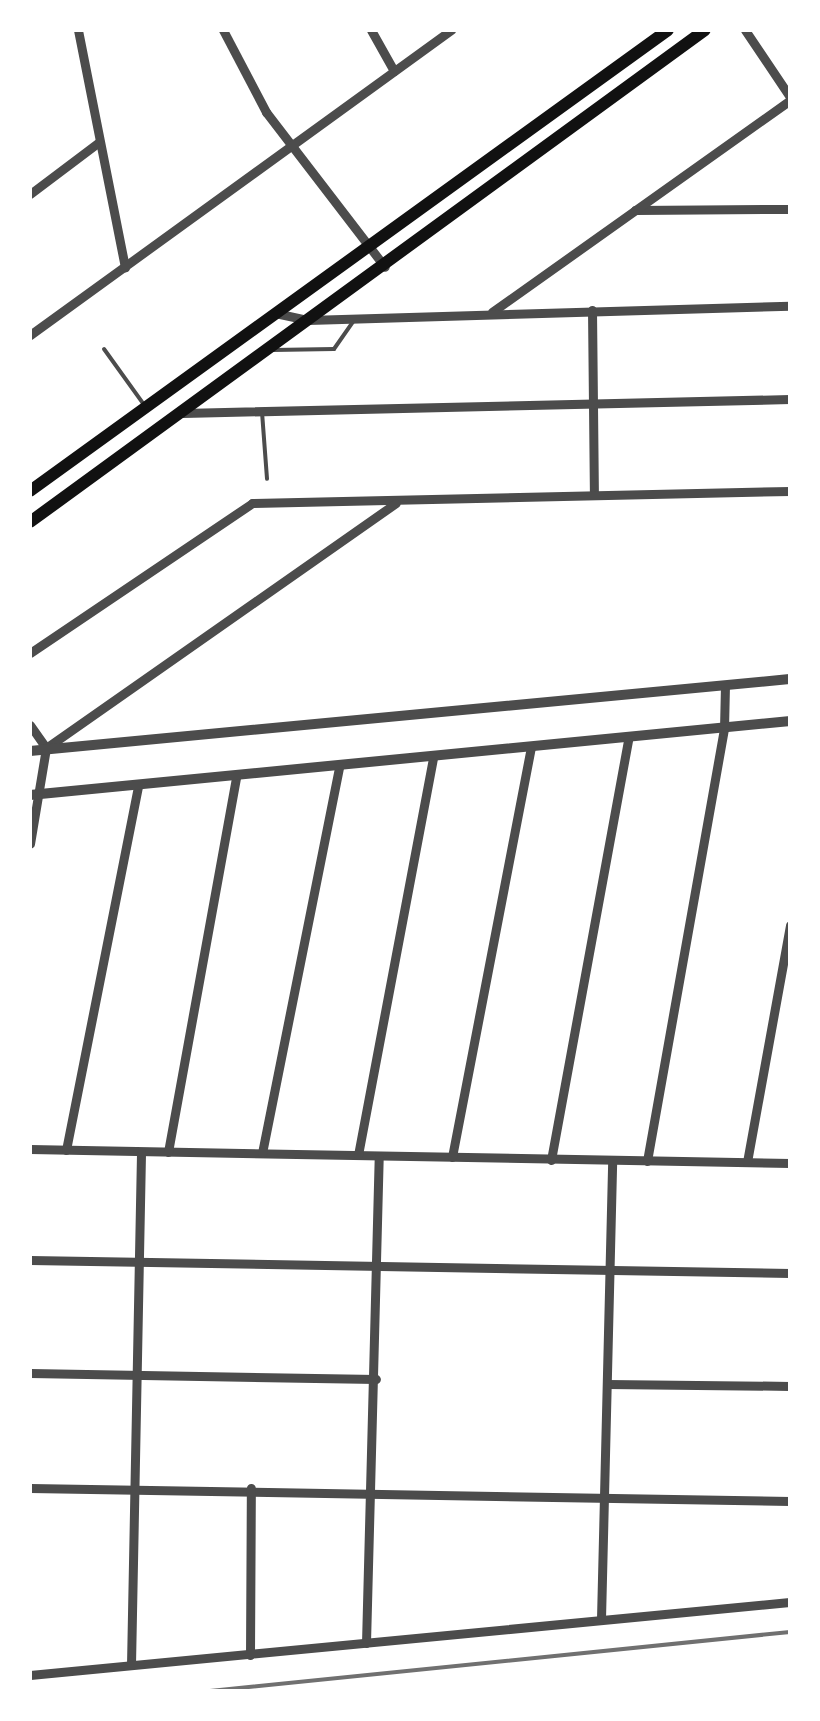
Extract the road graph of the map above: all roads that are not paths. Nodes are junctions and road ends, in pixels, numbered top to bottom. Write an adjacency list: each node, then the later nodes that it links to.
1 (78, 30): 10 (street)
2 (223, 30): 11 (street)
3 (371, 30): 8 (street)
4 (452, 30): 8 (street)
5 (668, 30): 15 (main road)
6 (705, 30): 17 (main road)
7 (744, 30): 9 (street)
8 (394, 71): 11 (street)
9 (790, 98): 14 (street)
10 (99, 142): 12 (street); 16 (street)
11 (290, 146): 15 (street); 16 (street)
12 (30, 194)
13 (790, 209): 14 (street)
14 (632, 210): 21 (street)
15 (367, 246): 17 (street); 20 (main road)
16 (125, 266): 24 (street)
17 (385, 267): 23 (main road)
18 (790, 306): 19 (street)
19 (592, 310): 21 (street); 28 (street)
20 (274, 314): 23 (street); 29 (main road)
21 (490, 314): 22 (street)
22 (354, 319): 23 (street); 26 (lane)
23 (308, 320): 26 (main road)
24 (30, 335)
25 (104, 348): 29 (lane)
26 (268, 350): 31 (main road)
27 (790, 399): 28 (street)
28 (593, 402): 30 (street); 35 (street)
29 (146, 407): 34 (main road)
30 (262, 412): 31 (street); 32 (lane)
31 (179, 413): 37 (main road)
32 (267, 479)
33 (790, 491): 35 (street)
34 (30, 492)
35 (594, 494): 36 (street)
36 (398, 501): 38 (street); 46 (street)
37 (30, 522)
38 (30, 654)
39 (790, 680): 40 (street)
40 (725, 686): 43 (street); 46 (street)
41 (790, 722): 43 (street)
42 (30, 725): 46 (street)
43 (724, 728): 44 (street); 64 (street)
44 (628, 737): 45 (street); 62 (street)
45 (530, 747): 47 (street); 61 (street)
46 (40, 750): 51 (street)
47 (433, 758): 48 (street); 59 (street)
48 (339, 766): 49 (street); 58 (street)
49 (236, 776): 50 (street); 57 (street)
50 (138, 786): 51 (street); 55 (street)
51 (35, 794): 52 (street)
52 (30, 844)
53 (790, 925): 65 (street)
54 (30, 1149): 55 (street)
55 (66, 1150): 56 (street)
56 (141, 1152): 57 (street); 68 (street)
57 (168, 1152): 58 (street)
58 (262, 1152): 59 (street)
59 (358, 1155): 60 (street)
60 (379, 1156): 61 (street); 69 (street)
61 (452, 1157): 62 (street)
62 (552, 1160): 63 (street)
63 (612, 1161): 64 (street); 70 (street)
64 (647, 1162): 65 (street)
65 (747, 1162): 66 (street)
66 (790, 1162)
67 (30, 1260): 68 (street)
68 (139, 1262): 69 (street); 73 (street)
69 (378, 1266): 70 (street); 74 (street)
70 (612, 1272): 71 (street); 75 (street)
71 (790, 1273)
72 (30, 1373): 73 (street)
73 (136, 1376): 74 (street); 79 (street)
74 (376, 1380): 80 (street)
75 (607, 1384): 76 (street); 81 (street)
76 (790, 1386)
77 (30, 1488): 79 (street)
78 (251, 1488): 79 (street); 80 (street); 86 (street)
79 (137, 1490): 87 (street)
80 (370, 1490): 81 (street); 85 (street)
81 (604, 1500): 82 (street); 84 (street)
82 (790, 1501)
83 (790, 1602): 84 (street)
84 (601, 1619): 85 (street)
85 (366, 1644): 86 (street)
86 (250, 1655): 87 (street)
87 (130, 1666): 88 (street)
88 (30, 1676)

